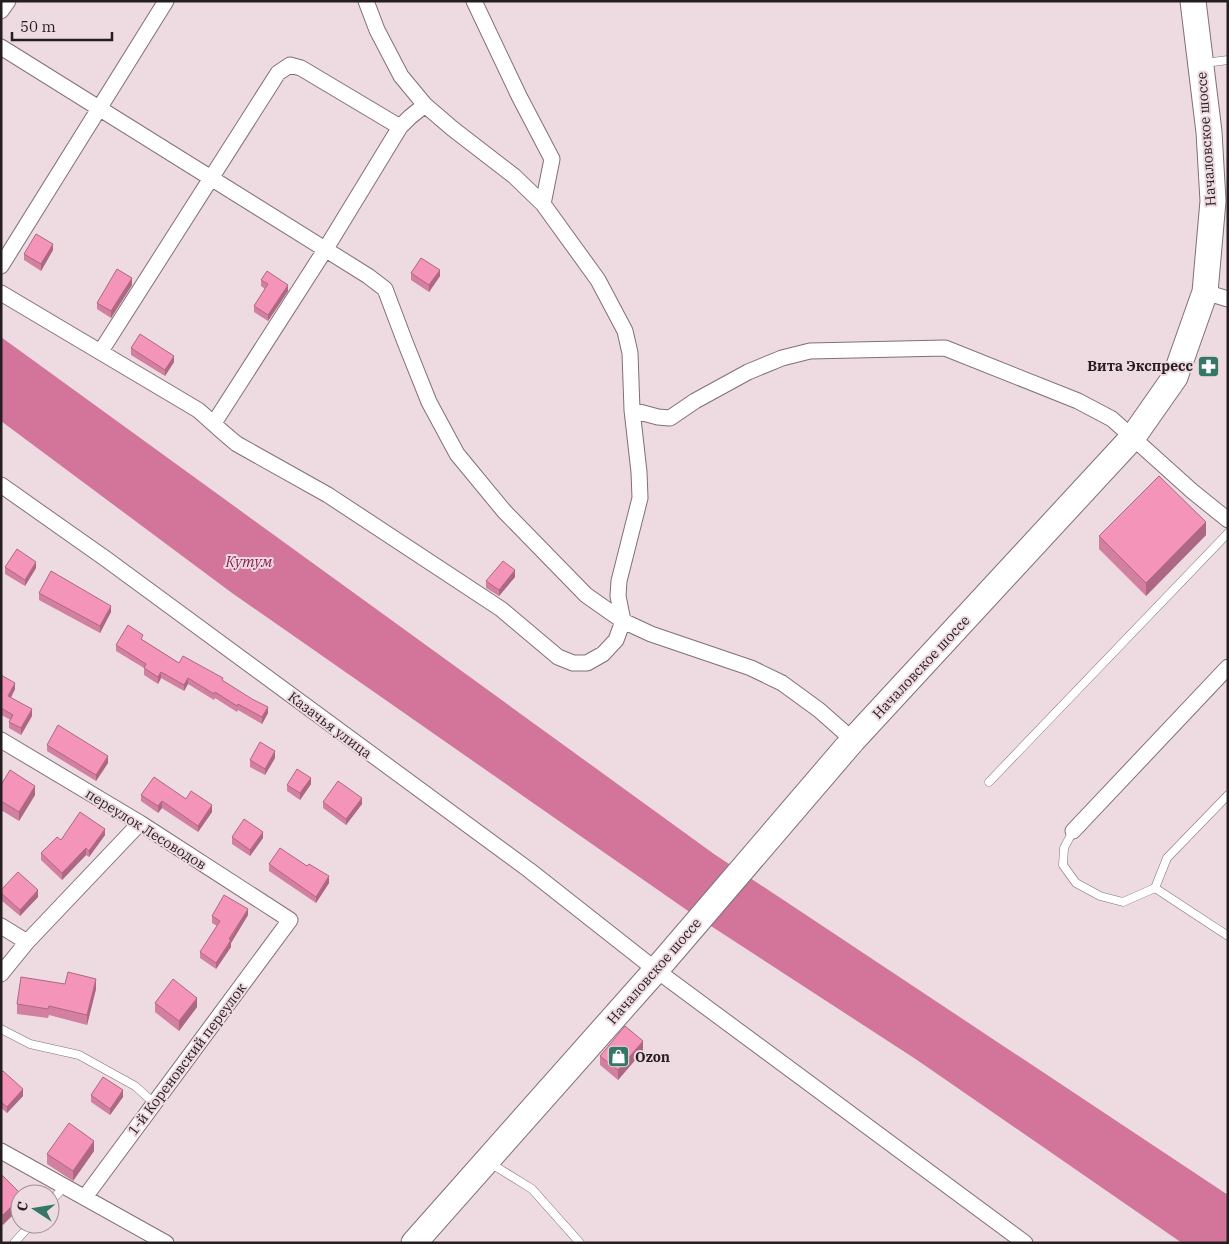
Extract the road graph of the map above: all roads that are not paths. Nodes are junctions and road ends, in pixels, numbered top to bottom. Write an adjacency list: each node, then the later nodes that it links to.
1 (8, 1): 6 (street)
2 (166, 1): 11 (street)
3 (366, 1): 10 (street)
4 (474, 1): 14 (street)
5 (1193, 1): 9 (main road, Началовское шоссе)
6 (1, 11)
7 (1, 47): 11 (street)
8 (1228, 60): 9 (lane)
9 (1201, 63): 18 (main road, Началовское шоссе)
10 (425, 105): 12 (street); 14 (street)
11 (98, 108): 13 (street); 16 (street)
12 (400, 127): 13 (street); 15 (street)
13 (210, 178): 15 (street); 19 (street)
14 (542, 204): 20 (street)
15 (325, 250): 21 (street); 26 (street)
16 (1, 266)
17 (1, 293): 19 (street)
18 (1216, 296): 22 (main road, Началовское шоссе)
19 (101, 351): 21 (street)
20 (632, 410): 22 (street); 26 (street)
21 (214, 423): 26 (street)
22 (1133, 437): 24 (street); 29 (main road, Началовское шоссе)
23 (1, 485): 39 (street, Казачья улица)
24 (1228, 520)
25 (1228, 533): 30 (lane)
26 (623, 621): 29 (street)
27 (1228, 667): 33 (street)
28 (1, 740): 32 (street, переулок Лесоводов)
29 (853, 740): 39 (main road, Началовское шоссе)
30 (989, 782)
31 (1228, 795): 34 (lane)
32 (140, 823): 35 (street, переулок Лесоводов); 38 (street)
33 (1072, 831): 34 (lane)
34 (1155, 888): 37 (lane)
35 (290, 920): 42 (street, 1-й Кореновский переулок)
36 (1, 926): 38 (street)
37 (1228, 936)
38 (28, 942): 40 (street)
39 (656, 970): 44 (main road, Началовское шоссе); 51 (street, Казачья улица)
40 (1, 974)
41 (1, 1030): 42 (lane)
42 (154, 1104): 47 (street, 1-й Кореновский переулок)
43 (1, 1151): 45 (street)
44 (486, 1161): 49 (main road, Началовское шоссе); 50 (lane)
45 (65, 1186): 46 (lane); 47 (street)
46 (60, 1191)
47 (85, 1197): 48 (street)
48 (166, 1243)
49 (414, 1243)
50 (580, 1243)
51 (1025, 1243)

